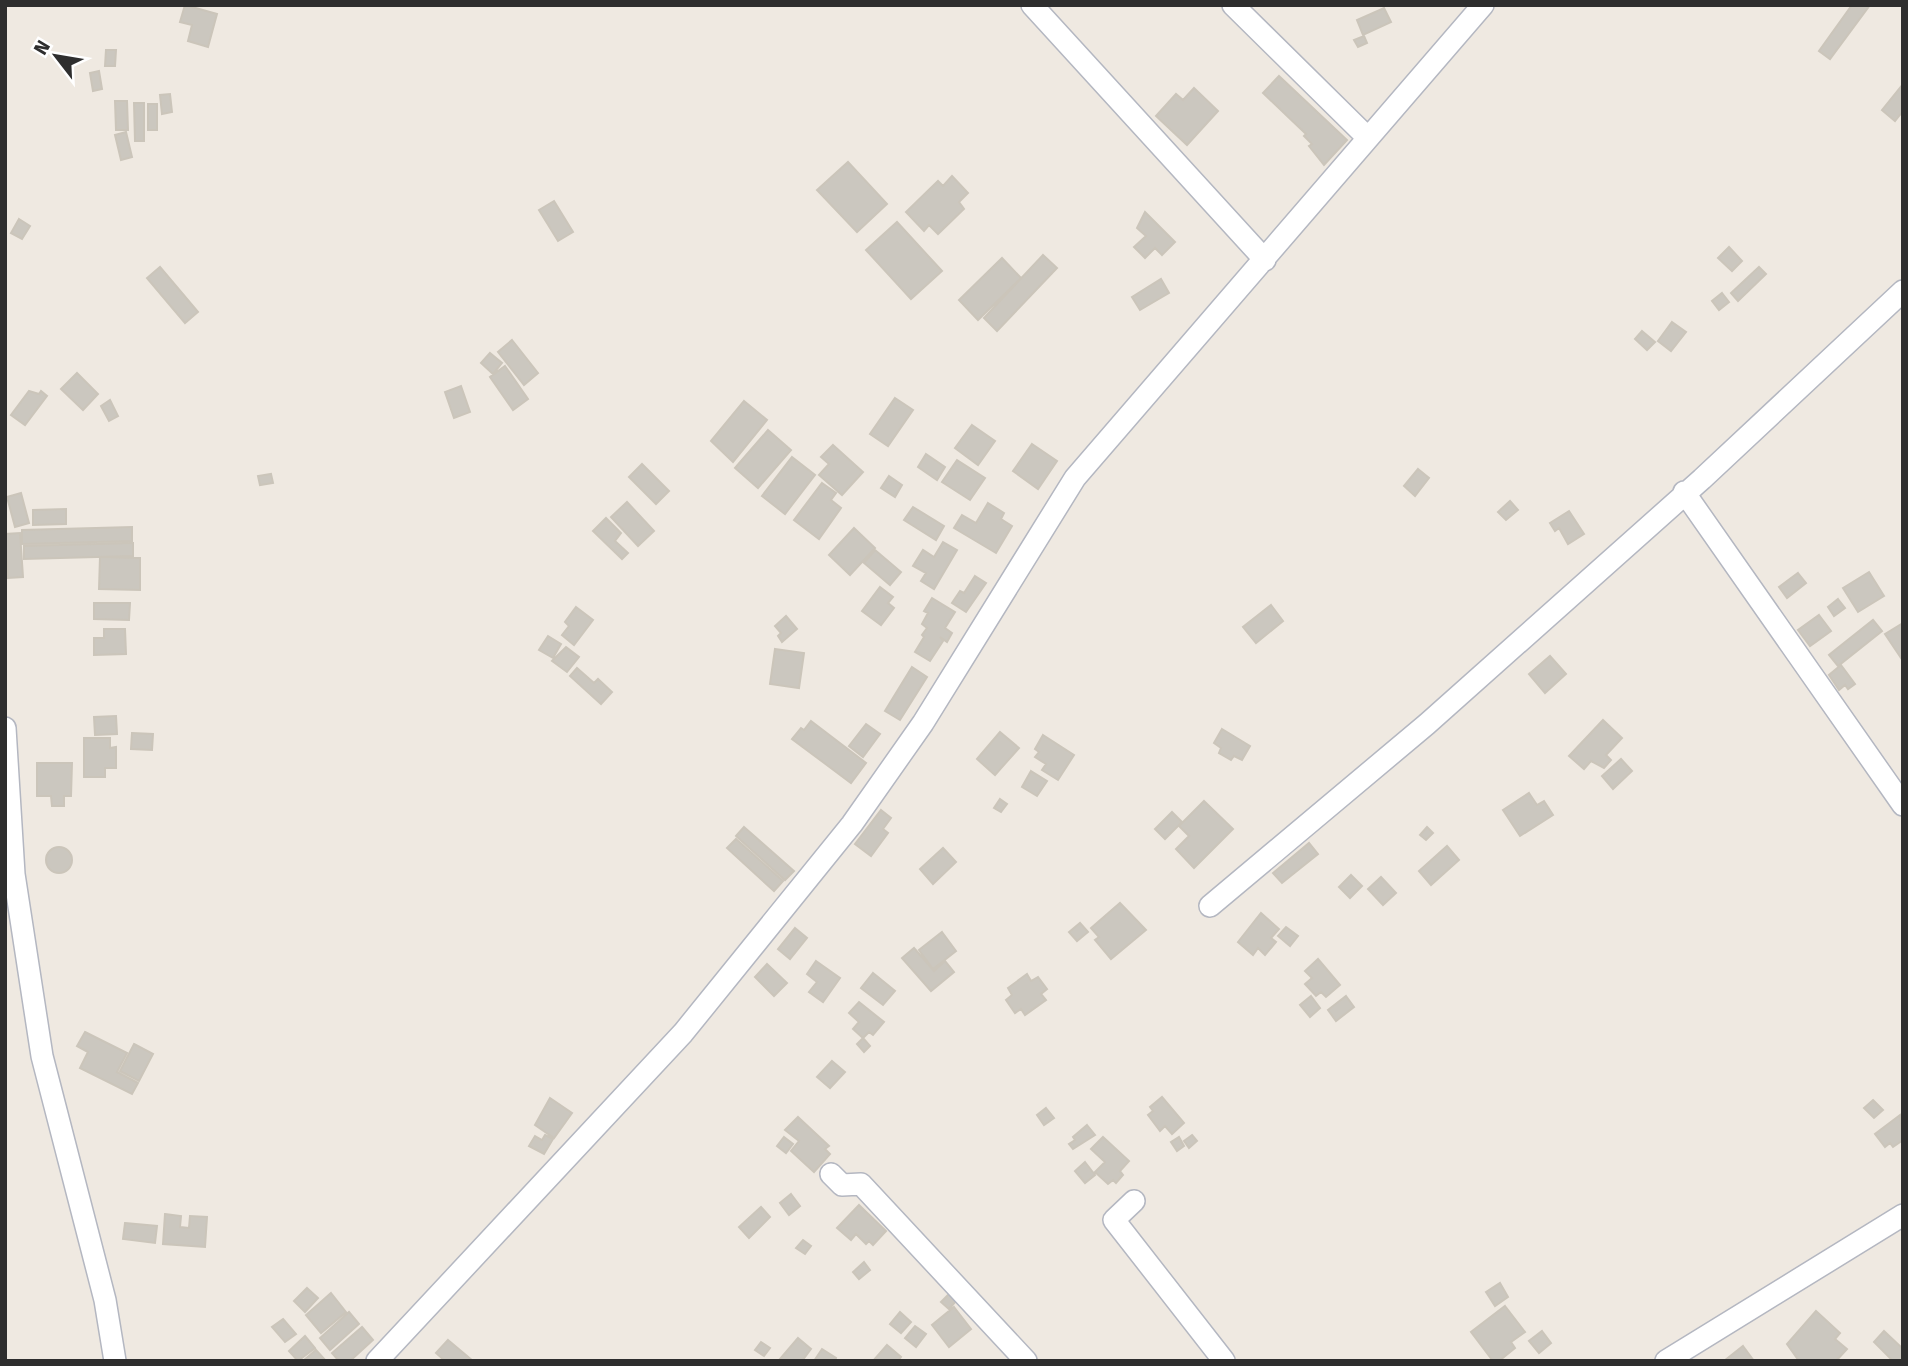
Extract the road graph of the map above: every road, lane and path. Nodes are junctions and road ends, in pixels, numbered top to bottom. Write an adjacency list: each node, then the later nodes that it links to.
1 (1031, 5): 5 (street)
2 (1233, 5): 4 (street)
3 (1483, 5): 4 (street)
4 (1368, 138): 5 (street)
5 (1265, 260): 15 (street)
6 (1903, 291): 7 (street)
7 (1684, 492): 9 (street); 10 (street)
8 (5, 728): 14 (street)
9 (1903, 805)
10 (1210, 906)
11 (831, 1174): 16 (street)
12 (1134, 1201): 17 (street)
13 (1903, 1215): 18 (street)
14 (115, 1361)
15 (377, 1361)
16 (1026, 1361)
17 (1224, 1361)
18 (1667, 1361)

